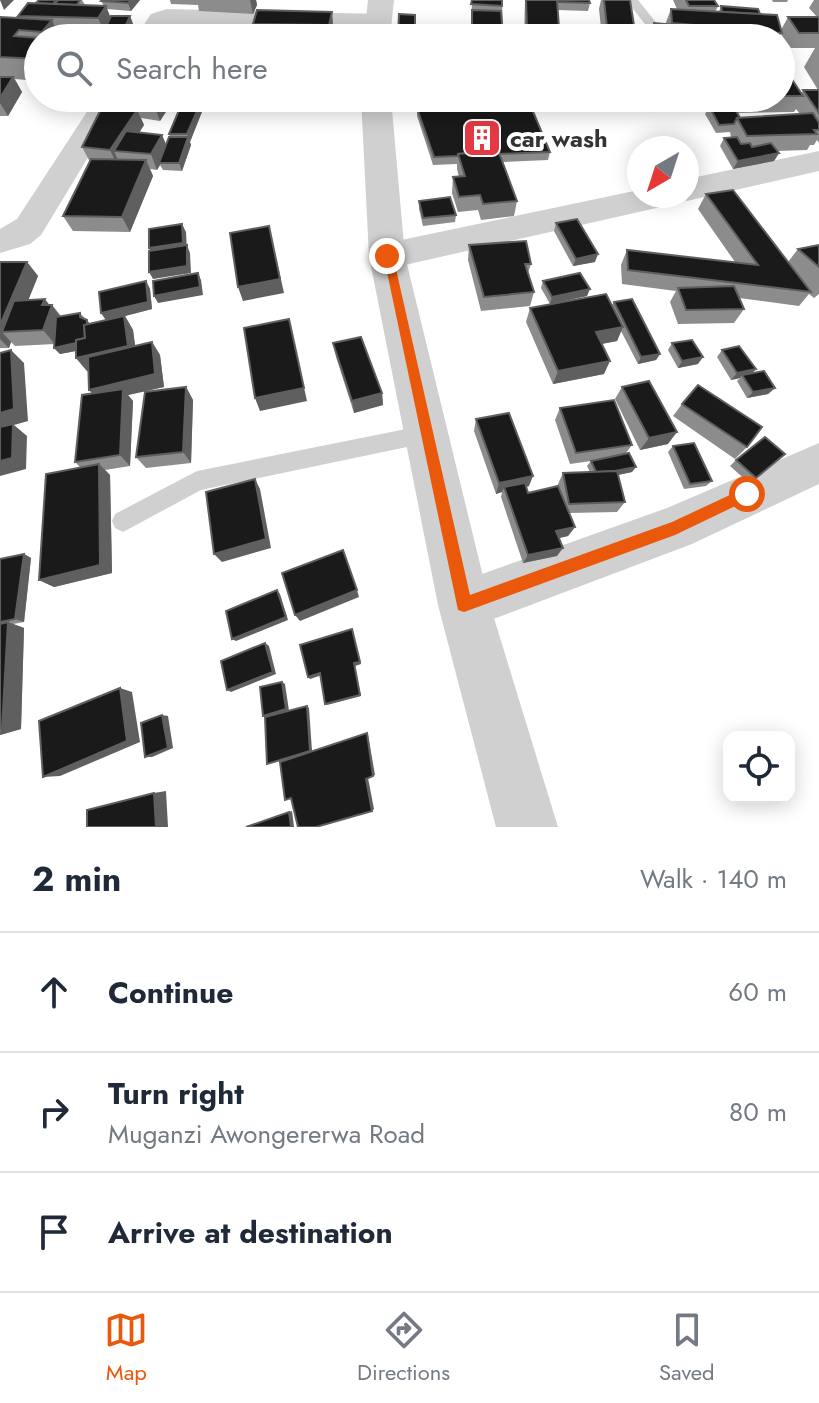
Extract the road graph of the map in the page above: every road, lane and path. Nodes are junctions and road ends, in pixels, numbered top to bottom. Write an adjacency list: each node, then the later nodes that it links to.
1 (632, 0): 4 (lane)
2 (379, 20): 3 (street)
3 (157, 24)
4 (651, 24)
5 (101, 112): 10 (street)
6 (377, 112): 11 (street)
7 (819, 161): 8 (street)
8 (699, 187)
9 (627, 203): 11 (street)
10 (0, 241)
11 (387, 256): 12 (street)
12 (426, 434): 14 (lane); 15 (street)
13 (819, 463): 15 (street)
14 (123, 521)
15 (464, 605): 16 (street)
16 (525, 827)

